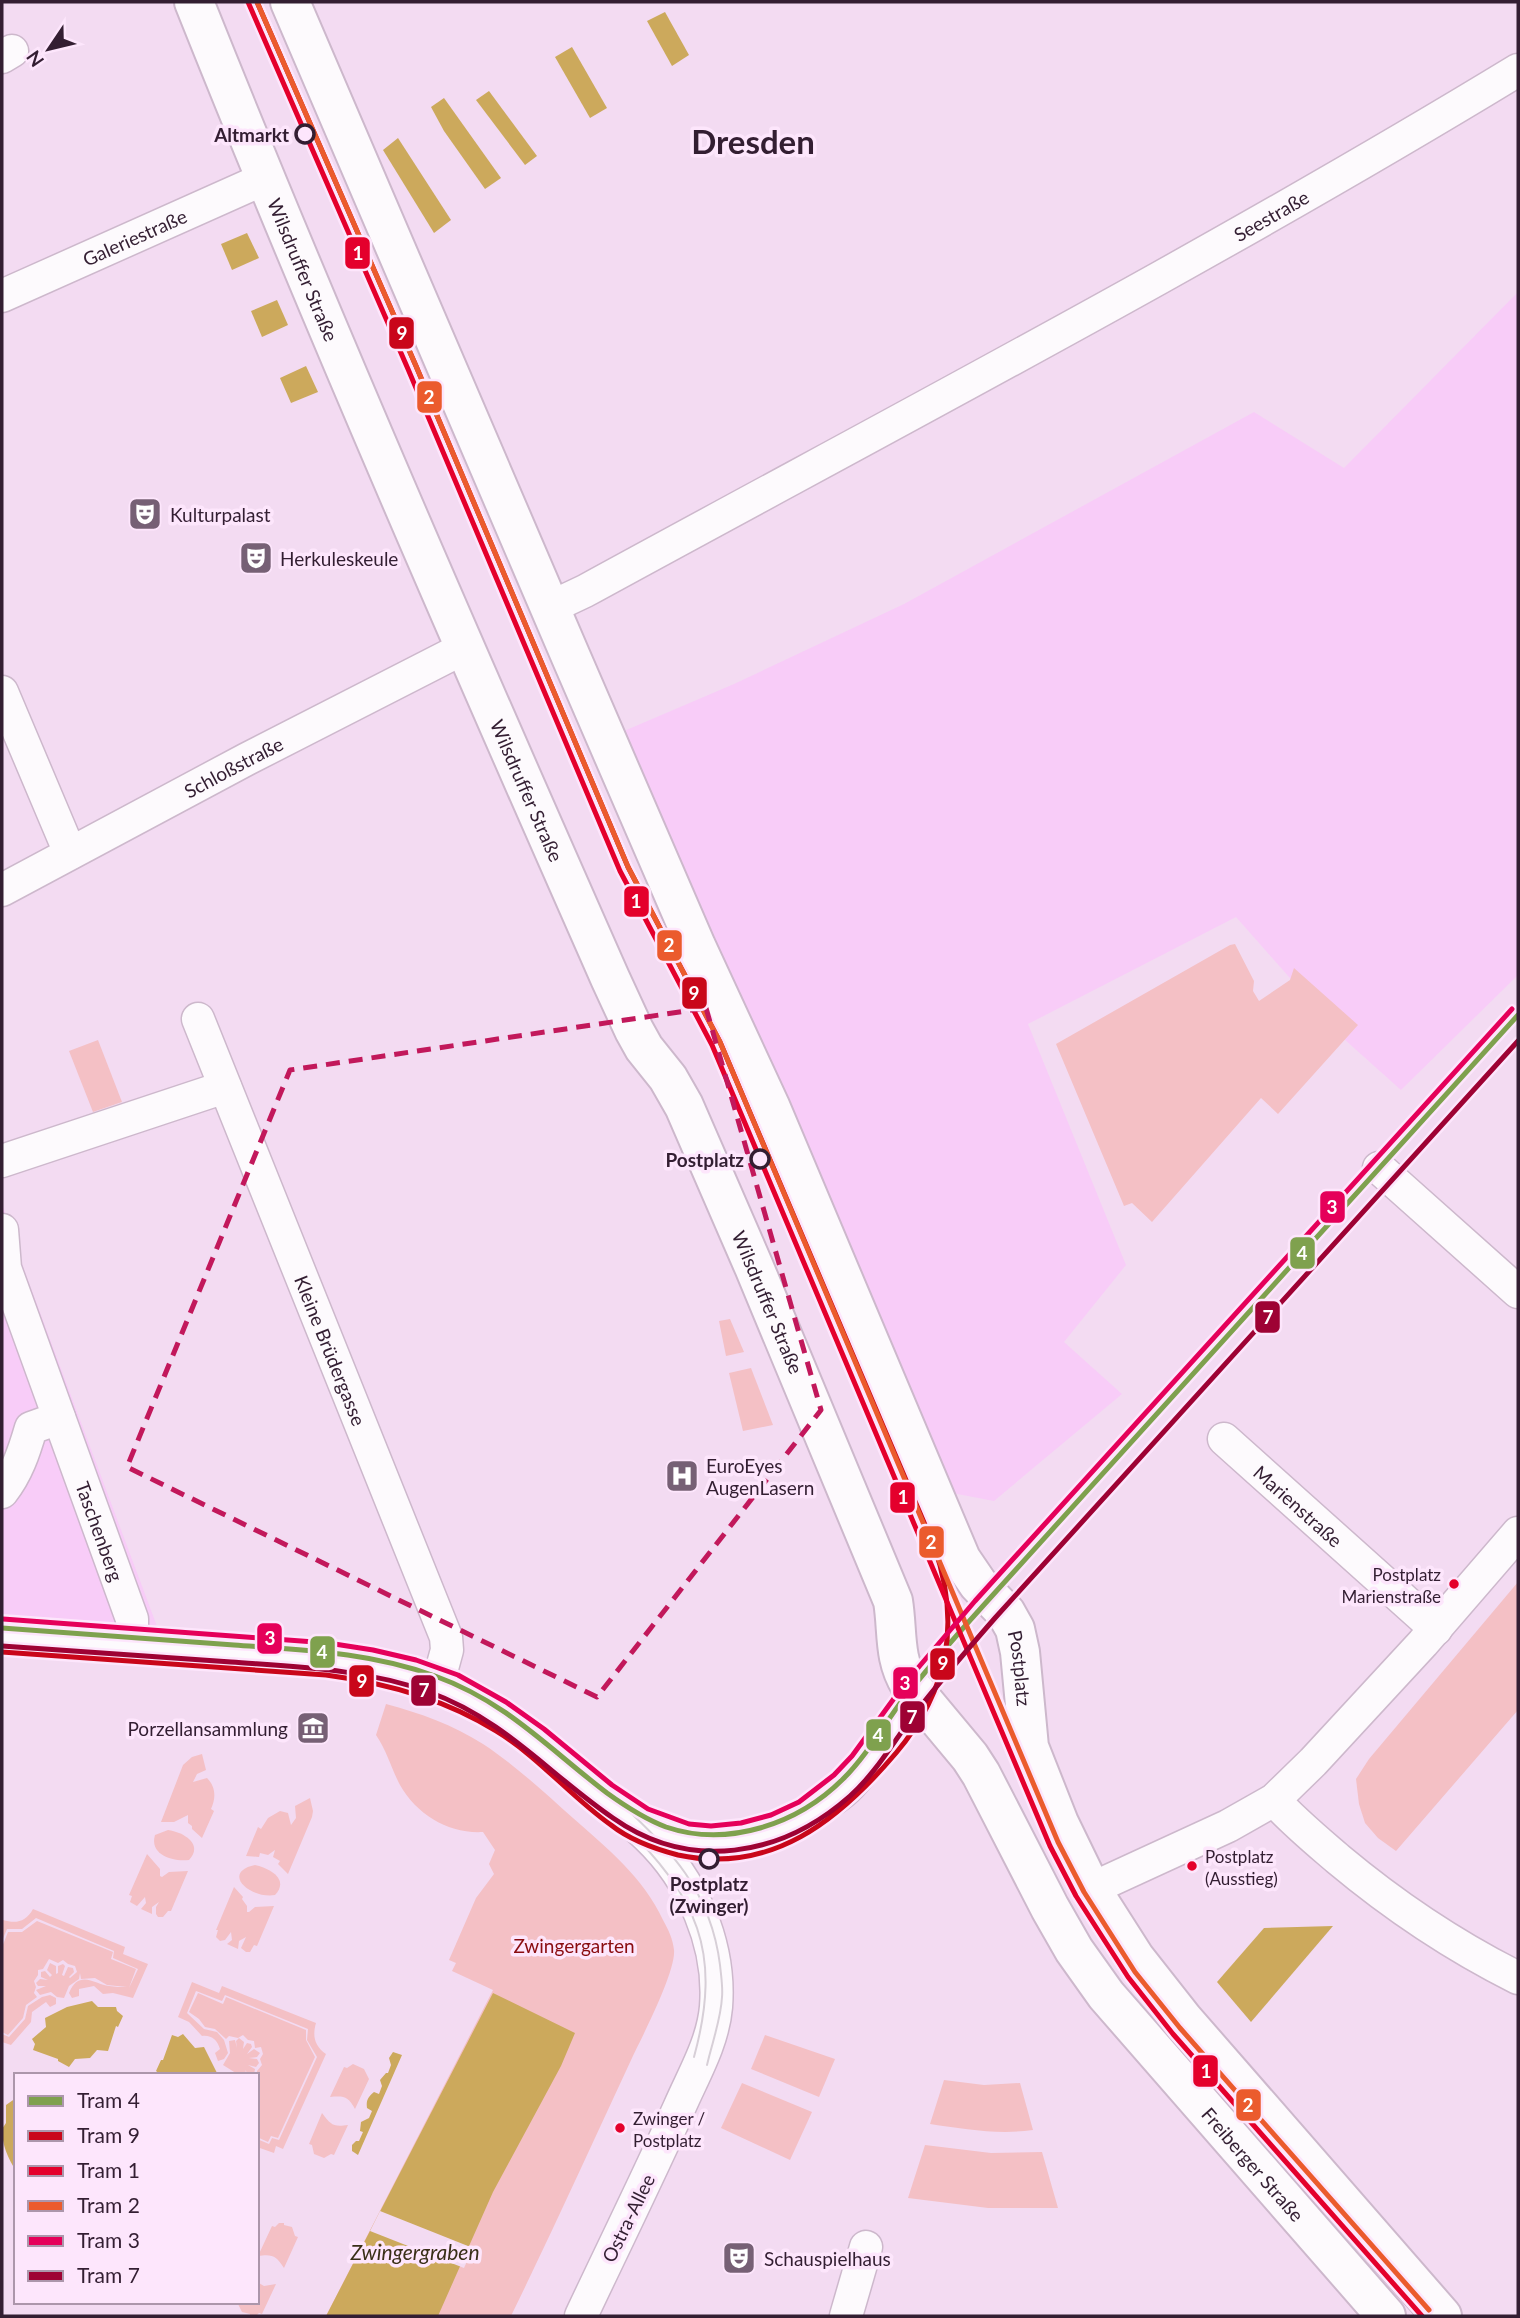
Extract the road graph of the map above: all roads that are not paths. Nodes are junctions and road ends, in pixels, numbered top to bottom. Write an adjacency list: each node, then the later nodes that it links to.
1 (194, 2): 4 (street, Wilsdruffer Straße)
2 (290, 2): 6 (street)
3 (1518, 70): 6 (street, Seestraße)
4 (266, 178): 5 (street, Galeriestraße); 7 (street, Wilsdruffer Straße)
5 (3, 292)
6 (550, 608): 28 (street, Postplatz)
7 (466, 648): 9 (street, Schloßstraße); 25 (street, Wilsdruffer Straße)
8 (2, 692): 9 (street)
9 (70, 853): 10 (street, Schloßstraße)
10 (2, 890)
11 (198, 1019): 12 (street, Kleine Brüdergasse)
12 (225, 1087): 13 (street); 24 (street, Kleine Brüdergasse)
13 (2, 1161)
14 (1379, 1168): 16 (street)
15 (2, 1230): 17 (street, Taschenberg)
16 (1518, 1292)
17 (59, 1418): 19 (street); 23 (street, Taschenberg)
18 (1224, 1439): 21 (street, Marienstraße)
19 (2, 1492)
20 (1518, 1534): 21 (street)
21 (1436, 1629): 26 (street)
22 (2, 1636): 23 (street)
23 (132, 1646): 24 (street)
24 (438, 1683): 27 (street)
25 (918, 1694): 27 (street); 33 (street, Freiberger Straße)
26 (1275, 1800): 28 (street); 29 (street)
27 (610, 1804): 31 (street, Ostra-Allee)
28 (1091, 1888): 34 (street)
29 (1518, 1978)
30 (866, 2247): 32 (street)
31 (581, 2316)
32 (846, 2316)
33 (1386, 2316)
34 (1442, 2316)

